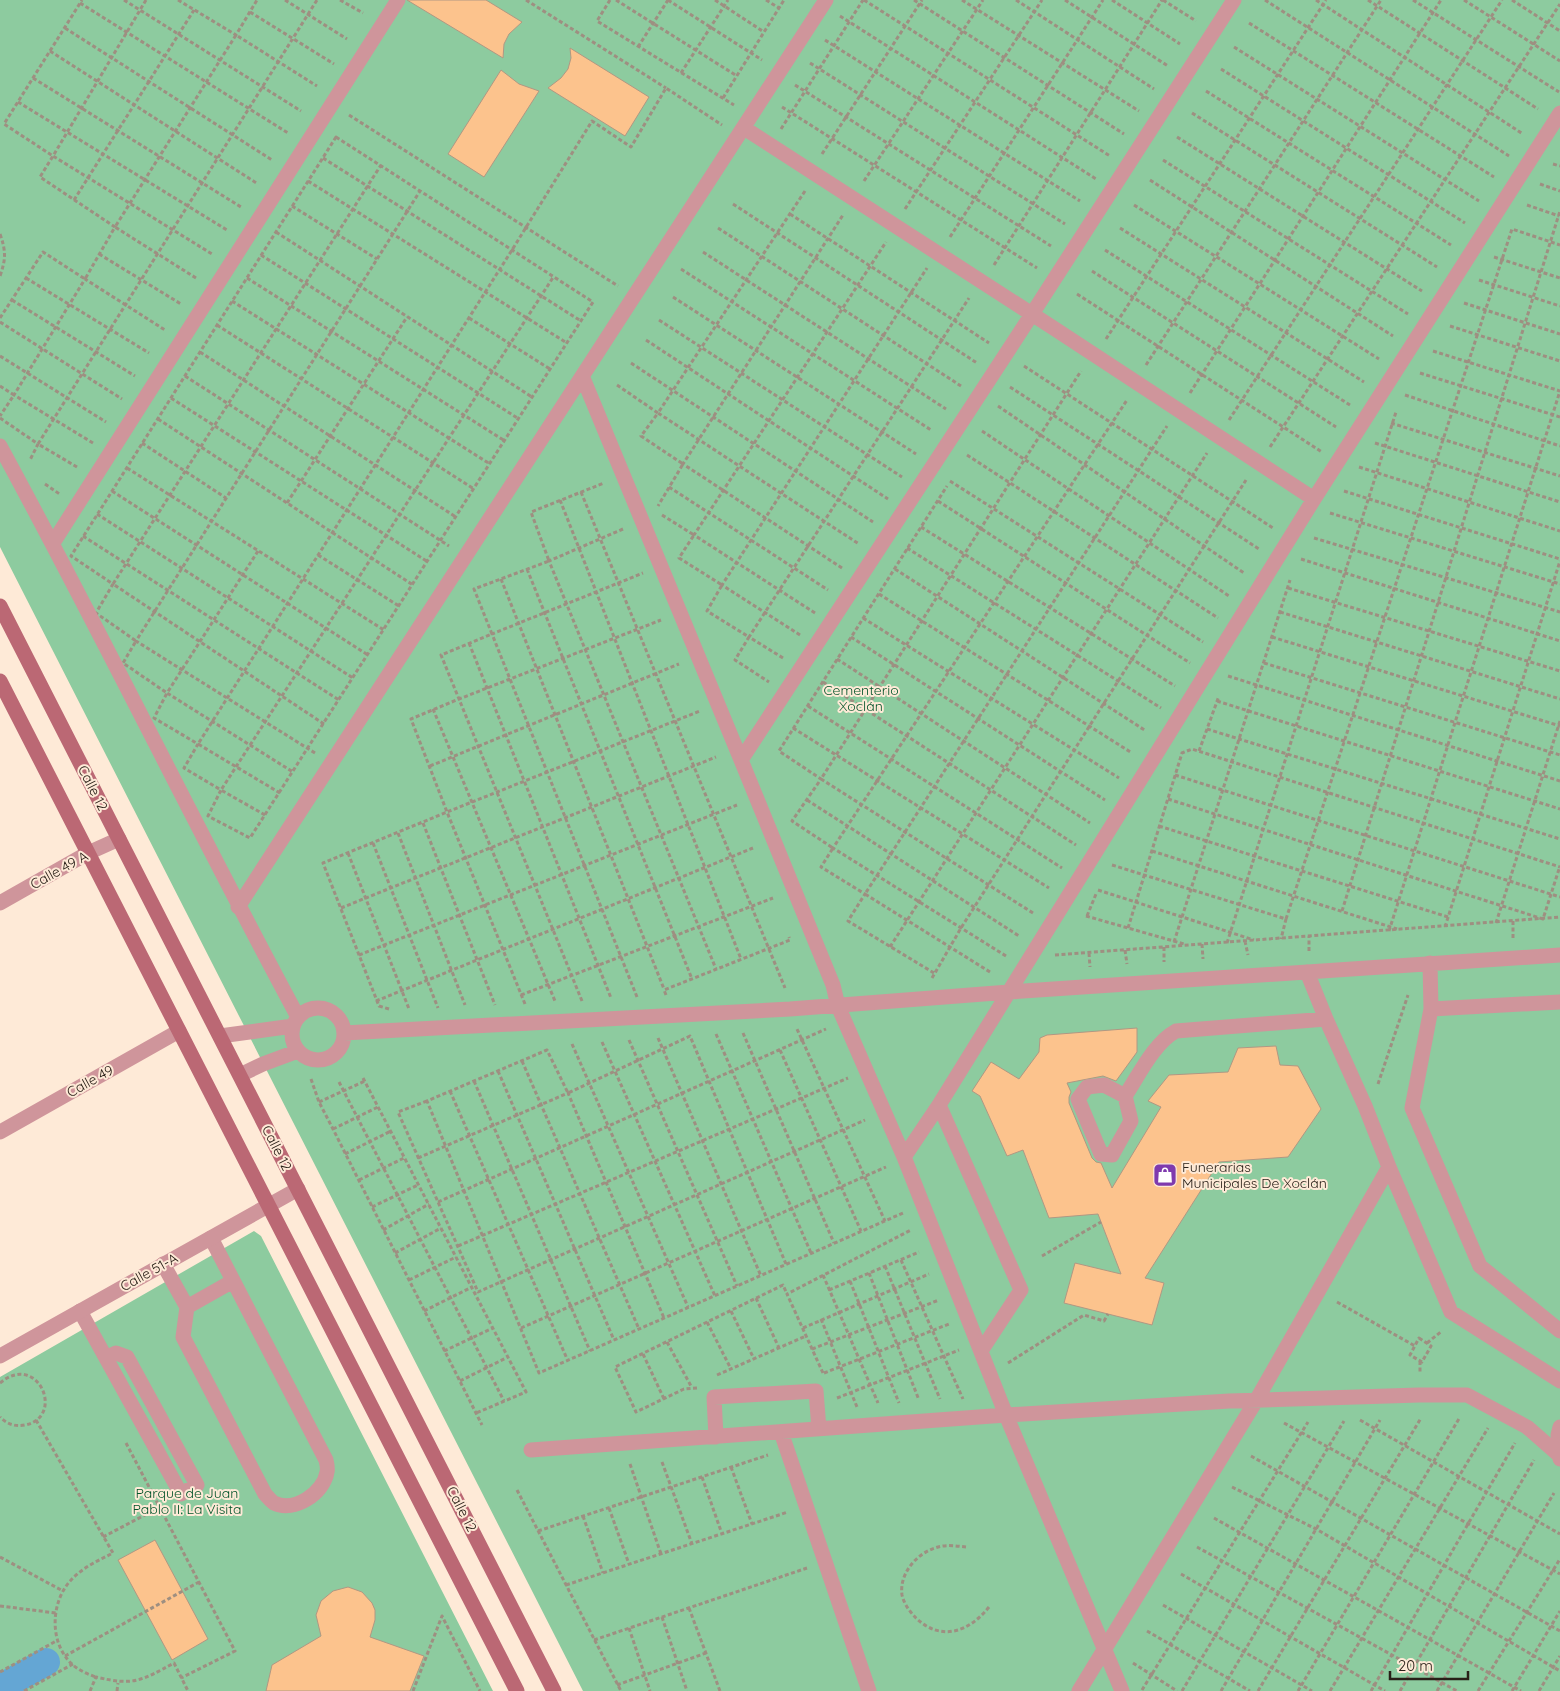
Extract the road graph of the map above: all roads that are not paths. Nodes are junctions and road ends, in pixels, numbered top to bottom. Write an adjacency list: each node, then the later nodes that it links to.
1 (398, 0): 10 (street)
2 (826, 0): 5 (street)
3 (1234, 0): 6 (street)
4 (1560, 114): 9 (street)
5 (741, 132): 6 (street); 7 (street)
6 (1032, 314): 9 (street); 13 (street)
7 (583, 378): 13 (street); 17 (street)
8 (0, 446): 10 (street)
9 (1314, 499): 21 (street)
10 (53, 543): 17 (street)
11 (0, 606): 14 (street, Calle 12)
12 (0, 681): 15 (street)
13 (741, 760): 23 (street)
14 (119, 838): 15 (street, Calle 49 A); 29 (street, Calle 12)
15 (88, 853): 16 (street, Calle 49 A); 27 (street)
16 (0, 903)
17 (238, 907): 26 (street)
18 (1560, 955): 19 (street)
19 (1430, 963): 20 (street); 24 (street)
20 (1307, 972): 21 (street); 25 (street)
21 (1009, 992): 23 (street); 33 (street)
22 (1560, 1002): 24 (street)
23 (838, 1006): 28 (street); 35 (street)
24 (1431, 1009): 44 (street)
25 (1326, 1019): 32 (street); 36 (street)
26 (295, 1022): 28 (street); 29 (street); 30 (street)
27 (179, 1031): 34 (street, Calle 49); 38 (street)
28 (344, 1033): 30 (street)
29 (220, 1036): 31 (street, Calle 12)
30 (298, 1051): 31 (street)
31 (240, 1075): 37 (street, Calle 12)
32 (1125, 1096): 32 (street)
33 (939, 1105): 35 (street); 45 (street)
34 (0, 1132)
35 (904, 1157): 45 (street)
36 (1388, 1168): 48 (street); 49 (street)
37 (298, 1189): 38 (street, Calle 51-A); 59 (street, Calle 12)
38 (268, 1205): 39 (street, Calle 51-A); 58 (street)
39 (210, 1238): 40 (street, Calle 51-A); 41 (street)
40 (163, 1264): 42 (street); 43 (street, Calle 51-A)
41 (234, 1281): 42 (street); 42 (street)
42 (188, 1307)
43 (80, 1311): 46 (street, Calle 51-A); 47 (street)
44 (1560, 1330)
45 (981, 1351): 50 (street)
46 (0, 1356)
47 (106, 1358): 47 (street)
48 (1560, 1381)
49 (1257, 1399): 50 (street); 56 (street); 57 (street)
50 (1006, 1415): 52 (street); 57 (street)
51 (1560, 1427): 56 (street)
52 (819, 1429): 53 (street); 54 (street)
53 (781, 1432): 54 (street); 60 (street)
54 (716, 1437): 55 (street)
55 (532, 1450)
56 (1559, 1456)
57 (1105, 1649): 61 (street); 62 (street)
58 (517, 1691)
59 (554, 1691)
60 (869, 1691)
61 (1079, 1691)
62 (1122, 1691)

